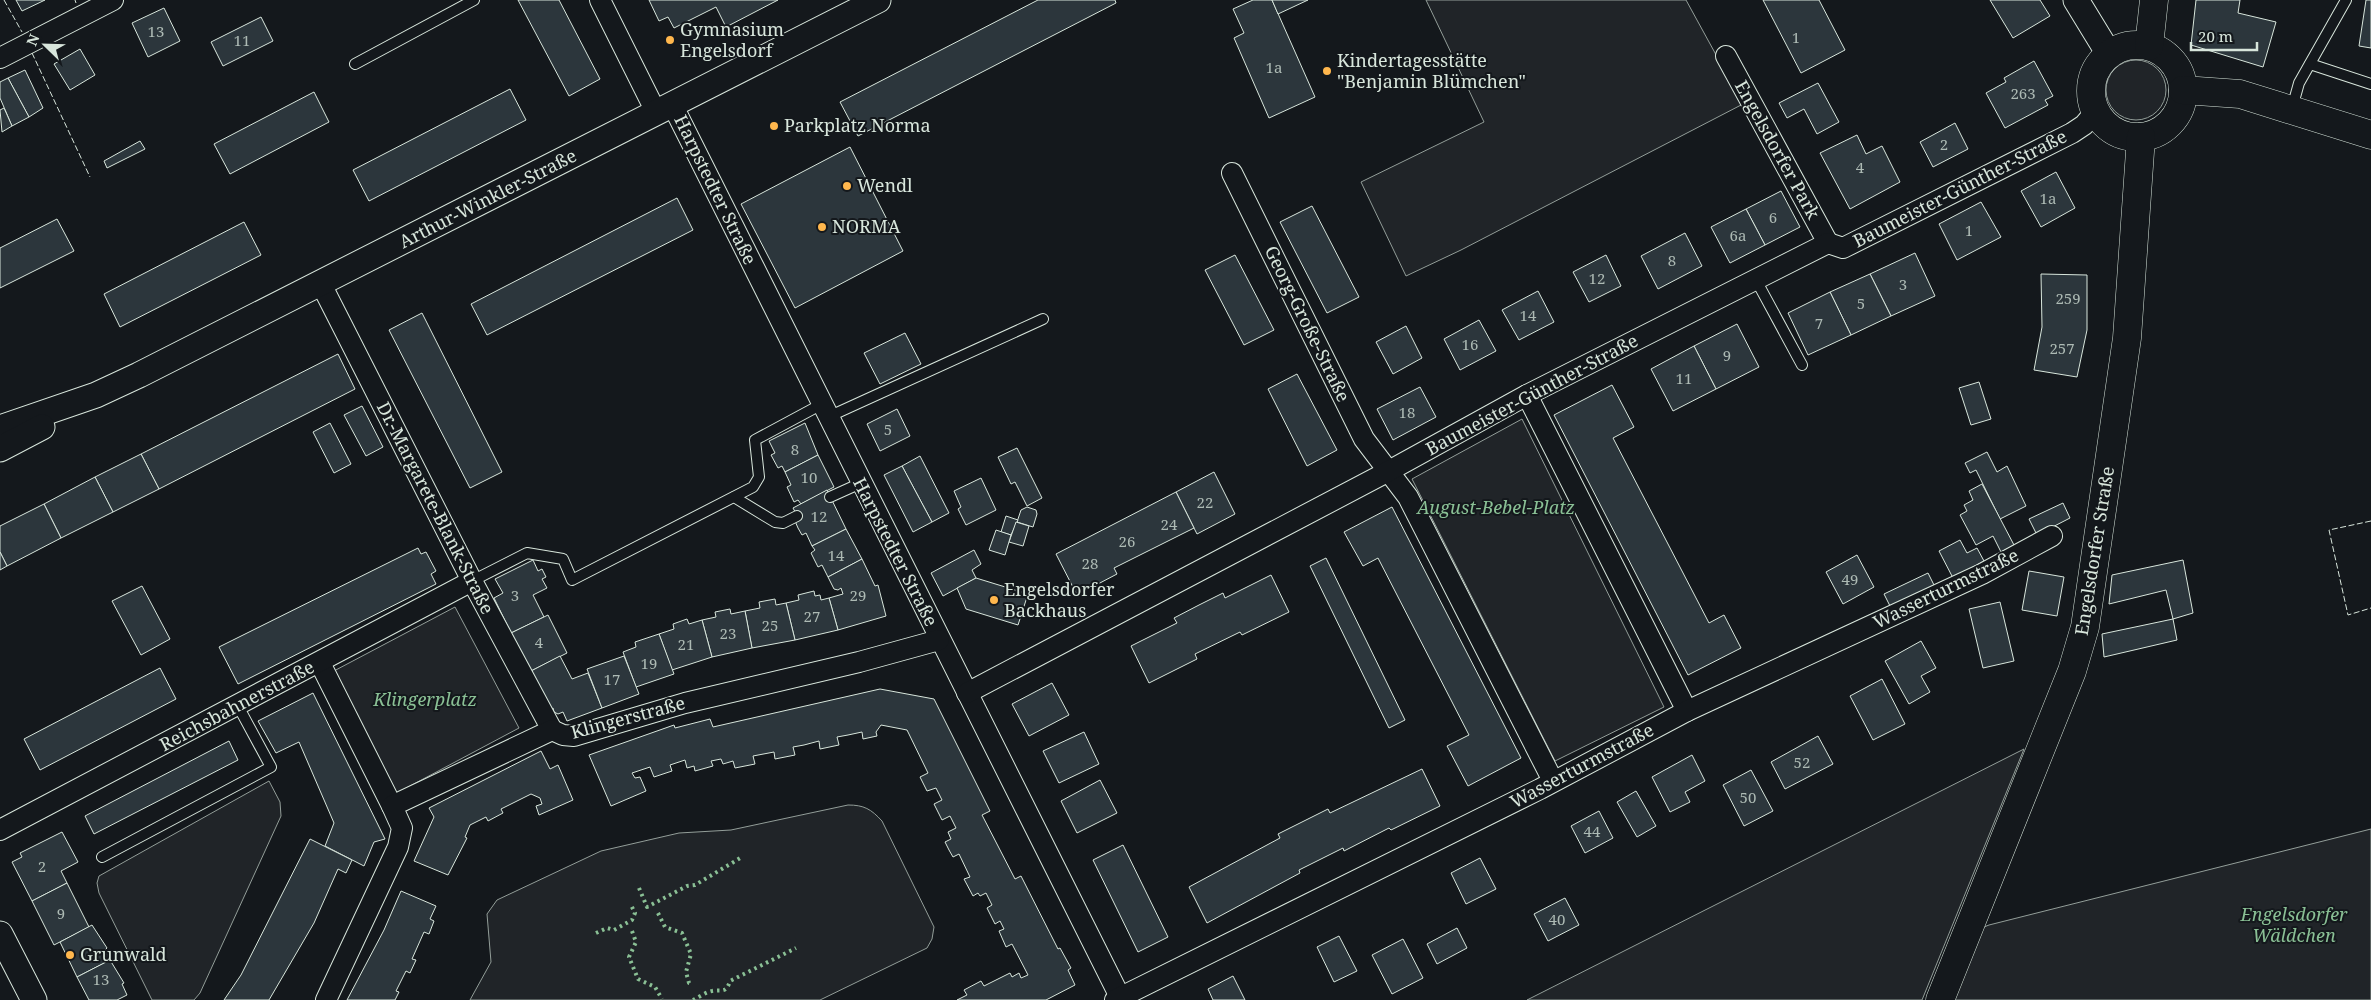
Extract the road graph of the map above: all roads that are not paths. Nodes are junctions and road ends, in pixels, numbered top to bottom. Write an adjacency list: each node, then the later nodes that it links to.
1 (113, 0): 11 (street)
2 (474, 0): 12 (lane)
3 (600, 0): 16 (street, Harpstedter Straße)
4 (878, 0): 16 (street, Arthur-Winkler-Straße)
5 (2076, 0): 9 (street)
6 (2154, 0): 8 (main road)
7 (2346, 0): 13 (lane)
8 (2149, 46): 9 (main road); 15 (main road)
9 (2109, 54): 17 (main road)
10 (1726, 56): 22 (street, Engelsdorfer Park)
11 (0, 58)
12 (355, 64)
13 (2310, 64): 14 (lane); 18 (lane)
14 (2371, 84)
15 (2183, 90): 18 (main road); 20 (main road)
16 (665, 110): 24 (street, Arthur-Winkler-Straße); 29 (street, Harpstedter Straße)
17 (2096, 110): 20 (main road); 22 (street, Baumeister-Günther-Straße)
18 (2292, 111): 19 (main road)
19 (2371, 135)
20 (2141, 137): 53 (main road, Engelsdorfer Straße)
21 (1232, 173): 32 (street, Georg-Große-Straße)
22 (1828, 243): 23 (street, Baumeister-Günther-Straße)
23 (1756, 280): 26 (lane); 28 (street, Baumeister-Günther-Straße)
24 (321, 284): 27 (street, Arthur-Winkler-Straße); 38 (street, Dr.-Margarete-Blank-Straße)
25 (1043, 319): 29 (lane)
26 (1802, 365)
27 (96, 395): 30 (street, Arthur-Winkler-Straße); 31 (street, Arthur-Winkler-Straße)
28 (1527, 395): 32 (street, Baumeister-Günther-Straße); 43 (street)
29 (825, 411): 33 (street, Harpstedter Straße); 34 (lane)
30 (0, 428)
31 (0, 449)
32 (1387, 472): 41 (street, Baumeister-Günther-Straße); 45 (street)
33 (861, 483): 35 (lane); 39 (street, Harpstedter Straße)
34 (734, 496): 36 (lane); 38 (lane)
35 (830, 498)
36 (797, 516)
37 (2052, 536): 43 (street, Wasserturmstraße)
38 (472, 581): 40 (street, Reichsbahnerstraße); 44 (street, Dr.-Margarete-Blank-Straße)
39 (939, 640): 41 (street, Harpstedter Straße); 44 (street, Klingerstraße)
40 (320, 663): 42 (street, Reichsbahnerstraße); 46 (street)
41 (967, 693): 50 (street, Harpstedter Straße)
42 (238, 706): 47 (street, Reichsbahnerstraße); 48 (lane)
43 (1687, 711): 45 (street, Wasserturmstraße)
44 (552, 730): 46 (street, Klingerstraße)
45 (1553, 781): 50 (street, Wasserturmstraße)
46 (392, 806): 52 (street)
47 (0, 830)
48 (102, 857)
49 (0, 934): 51 (street)
50 (1117, 999)
51 (34, 1000)
52 (326, 1000)
53 (1940, 1000)

